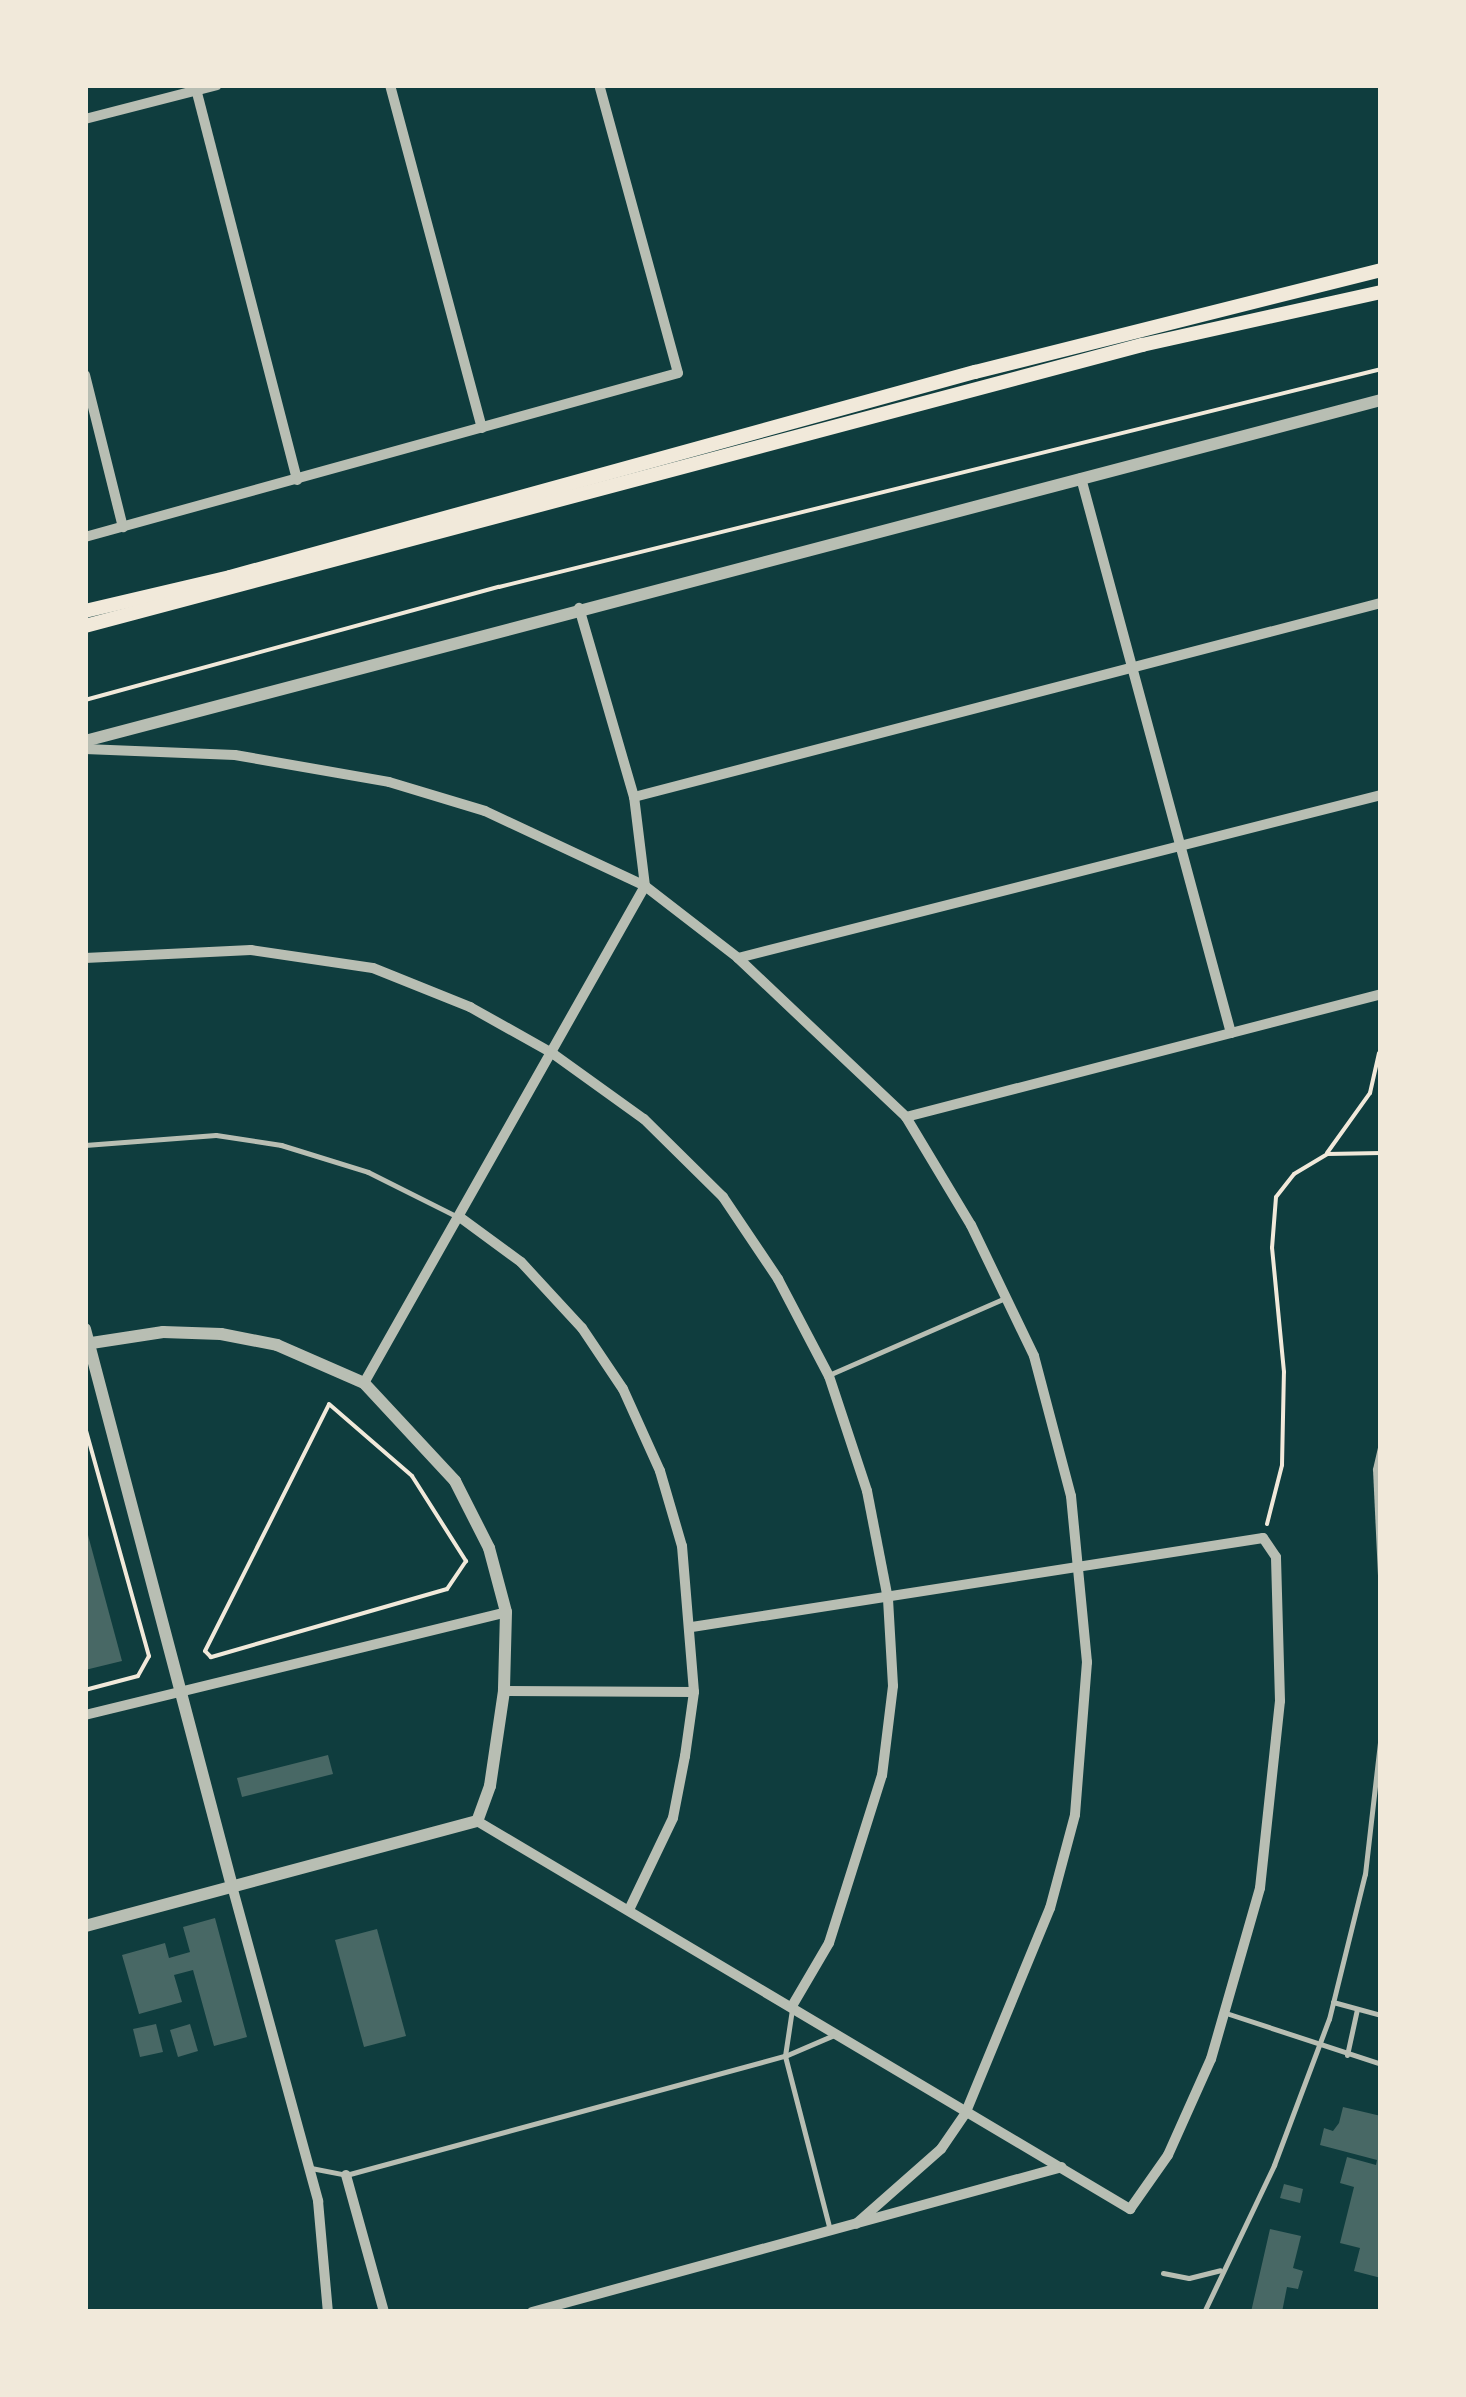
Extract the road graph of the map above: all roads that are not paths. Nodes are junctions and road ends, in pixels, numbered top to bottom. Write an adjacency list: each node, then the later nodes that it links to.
1 (217, 85): 4 (street)
2 (390, 85): 10 (street)
3 (599, 85): 10 (street)
4 (196, 88): 5 (street); 12 (street)
5 (85, 119)
6 (1381, 270): 17 (main road)
7 (1381, 292): 18 (main road)
8 (85, 376): 13 (street)
9 (1381, 400): 11 (street)
10 (482, 428): 12 (street)
11 (1082, 478): 16 (street); 19 (street)
12 (297, 480): 13 (street)
13 (124, 527): 14 (street)
14 (85, 537)
15 (1381, 603): 19 (street)
16 (579, 608): 20 (street); 23 (street)
17 (85, 611)
18 (85, 626)
19 (1132, 665): 23 (street); 24 (street)
20 (85, 741)
21 (85, 750): 25 (street)
22 (1381, 795): 24 (street)
23 (634, 797): 25 (street)
24 (1180, 844): 27 (street); 29 (street)
25 (645, 886): 27 (street); 30 (street)
26 (85, 958): 30 (street)
27 (738, 958): 31 (street)
28 (1381, 994): 29 (street)
29 (1231, 1033): 31 (street)
30 (552, 1052): 33 (street); 36 (street)
31 (906, 1117): 34 (street)
32 (85, 1145): 33 (lane)
33 (461, 1218): 37 (street); 43 (street)
34 (1007, 1297): 36 (lane); 39 (street)
35 (86, 1339): 37 (street); 44 (street)
36 (829, 1376): 41 (street)
37 (364, 1383): 42 (street)
38 (1381, 1443): 40 (lane)
39 (1081, 1570): 41 (street); 56 (street); 63 (street)
40 (1381, 1596)
41 (888, 1599): 43 (street); 54 (street)
42 (506, 1612): 44 (street); 45 (street)
43 (692, 1627): 46 (street)
44 (180, 1690): 47 (street); 50 (street)
45 (504, 1691): 46 (street); 49 (street)
46 (694, 1692): 51 (street)
47 (85, 1715)
48 (1381, 1733): 53 (lane)
49 (477, 1821): 50 (street); 51 (street)
50 (232, 1886): 52 (street); 64 (street)
51 (628, 1910): 54 (street)
52 (85, 1926)
53 (1333, 2002): 55 (lane); 59 (lane)
54 (792, 2006): 58 (street); 60 (lane)
55 (1357, 2009): 57 (lane); 61 (lane)
56 (1228, 2014): 59 (lane); 65 (street)
57 (1381, 2014)
58 (837, 2033): 60 (lane); 63 (street)
59 (1320, 2046): 61 (lane); 69 (lane)
60 (785, 2056): 66 (lane); 68 (lane)
61 (1346, 2056): 62 (lane)
62 (1381, 2064)
63 (965, 2114): 65 (street); 67 (street)
64 (308, 2167): 66 (lane); 71 (street)
65 (1063, 2167): 67 (street)
66 (346, 2175): 72 (street)
67 (856, 2224): 68 (street)
68 (830, 2230): 73 (street)
69 (1222, 2268): 70 (lane); 74 (lane)
70 (1163, 2273)
71 (328, 2312)
72 (384, 2312)
73 (532, 2312)
74 (1204, 2312)

